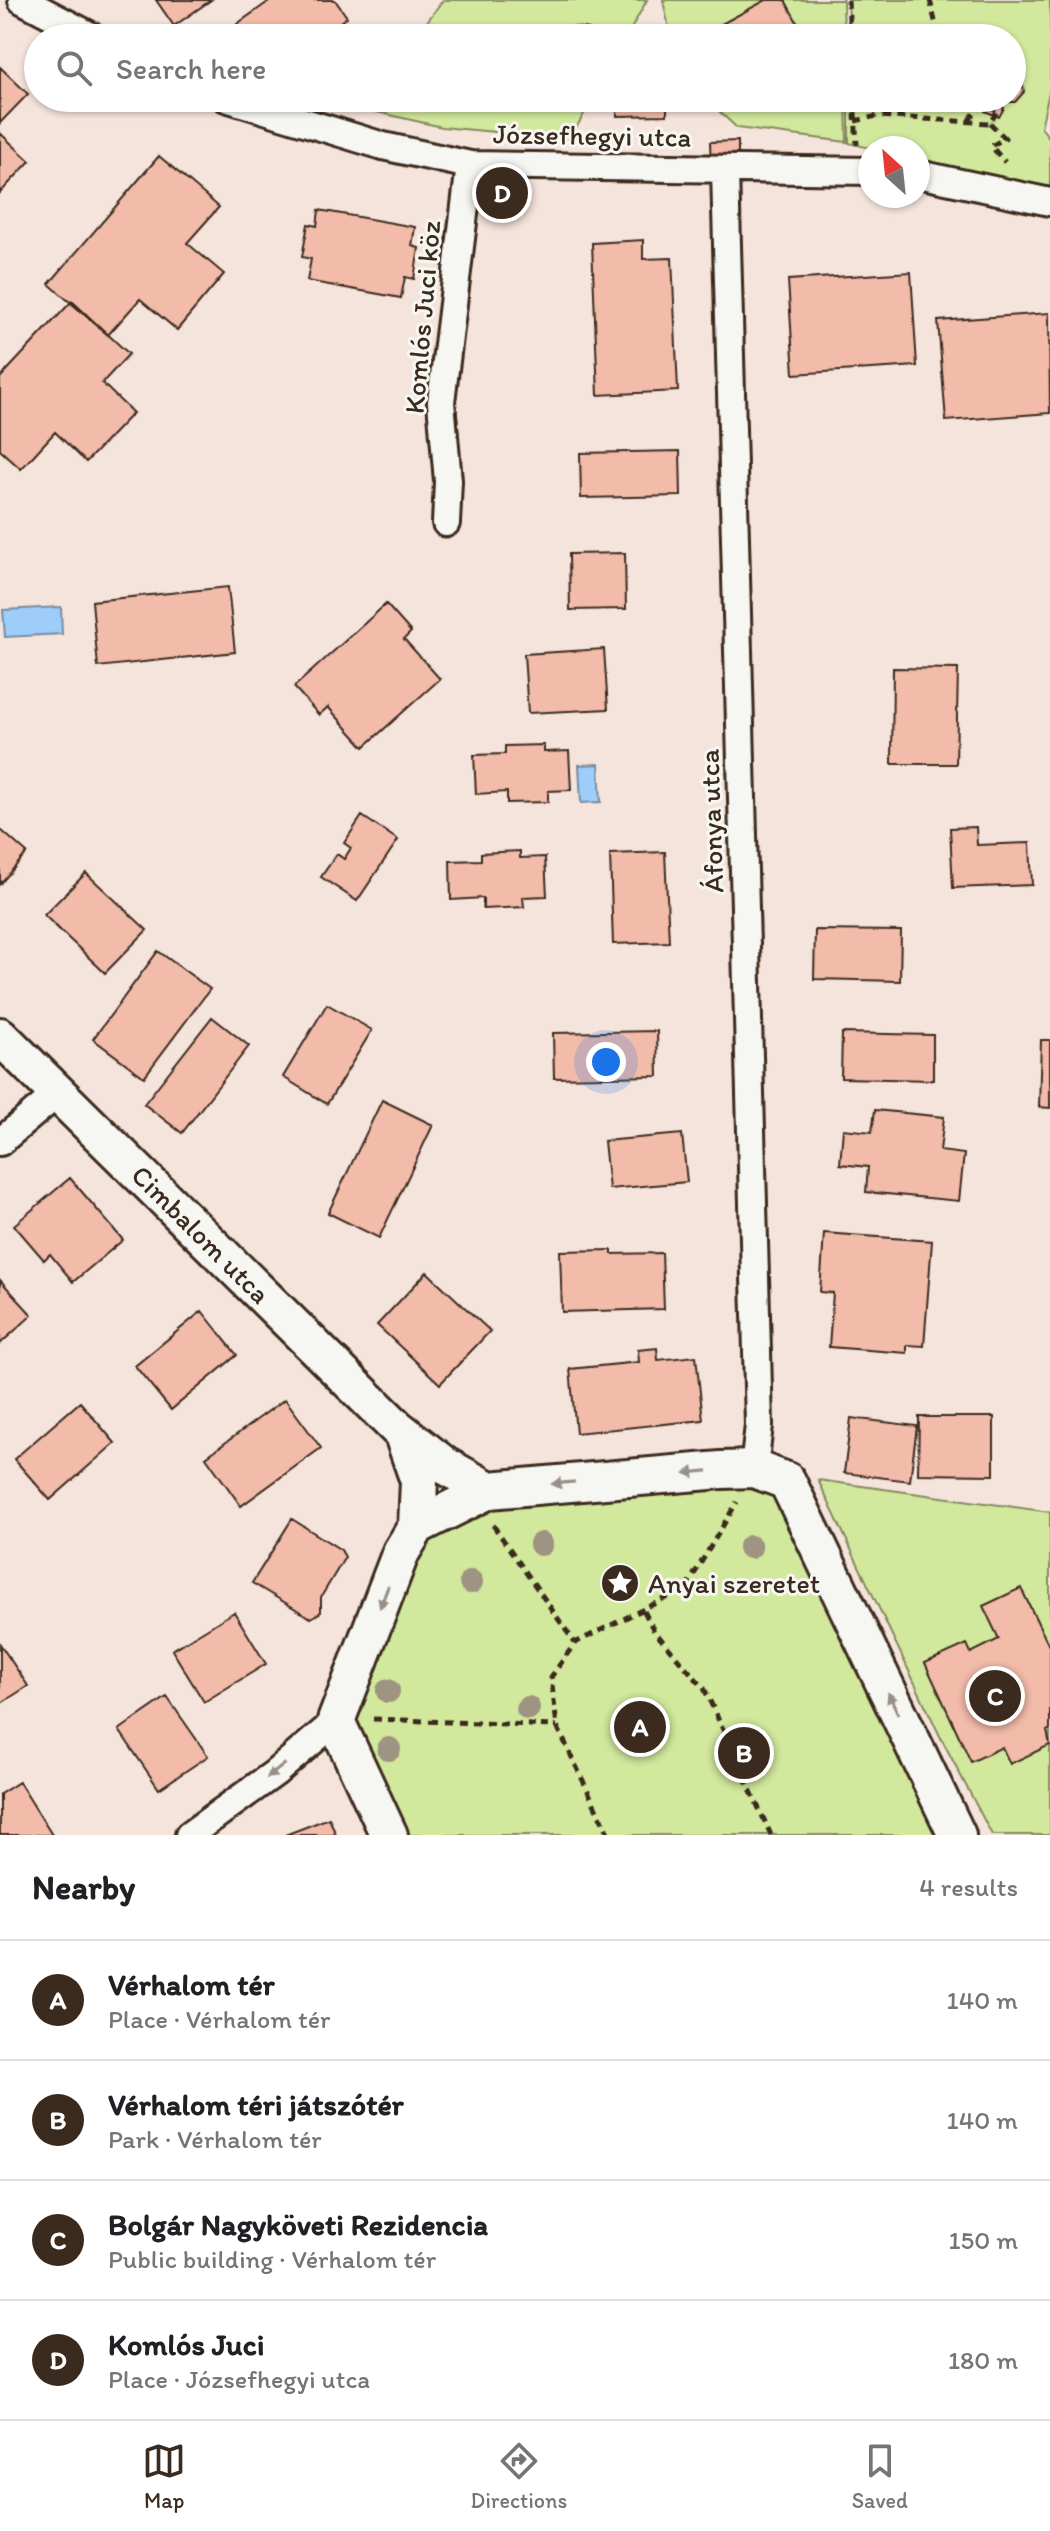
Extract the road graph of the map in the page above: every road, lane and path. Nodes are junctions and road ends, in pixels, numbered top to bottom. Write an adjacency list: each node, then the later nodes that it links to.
1 (22, 0): 4 (street)
2 (848, 0): 5 (path)
3 (930, 0): 6 (path)
4 (68, 24)
5 (849, 24)
6 (936, 24)
7 (272, 112): 13 (street, Józsefhegyi utca)
8 (855, 112): 11 (path)
9 (976, 112): 11 (path)
10 (997, 112): 12 (path)
11 (969, 120): 12 (path)
12 (990, 123): 17 (path)
13 (470, 165): 15 (street, Józsefhegyi utca); 19 (street, Komlós Juci köz)
14 (858, 170): 15 (street, Józsefhegyi utca)
15 (725, 171): 24 (street, Áfonya utca)
16 (930, 177): 17 (street)
17 (967, 185): 18 (street)
18 (1050, 202)
19 (446, 523)
20 (0, 1036): 21 (street, Cimbalom utca)
21 (58, 1093): 22 (street); 23 (street, Cimbalom utca)
22 (0, 1142)
23 (402, 1432): 25 (street, Cimbalom utca); 26 (street, Cimbalom utca)
24 (754, 1469): 25 (street, one-way to 25); 27 (path); 35 (street, one-way to 24)
25 (489, 1490): 26 (street); 28 (path)
26 (417, 1526): 29 (street, one-way to 29)
27 (644, 1611): 28 (path); 34 (path)
28 (575, 1643): 30 (path)
29 (353, 1720): 30 (path); 31 (street, one-way to 31); 32 (street)
30 (557, 1726): 33 (path)
31 (189, 1835)
32 (389, 1835)
33 (609, 1835)
34 (771, 1835)
35 (957, 1835)

